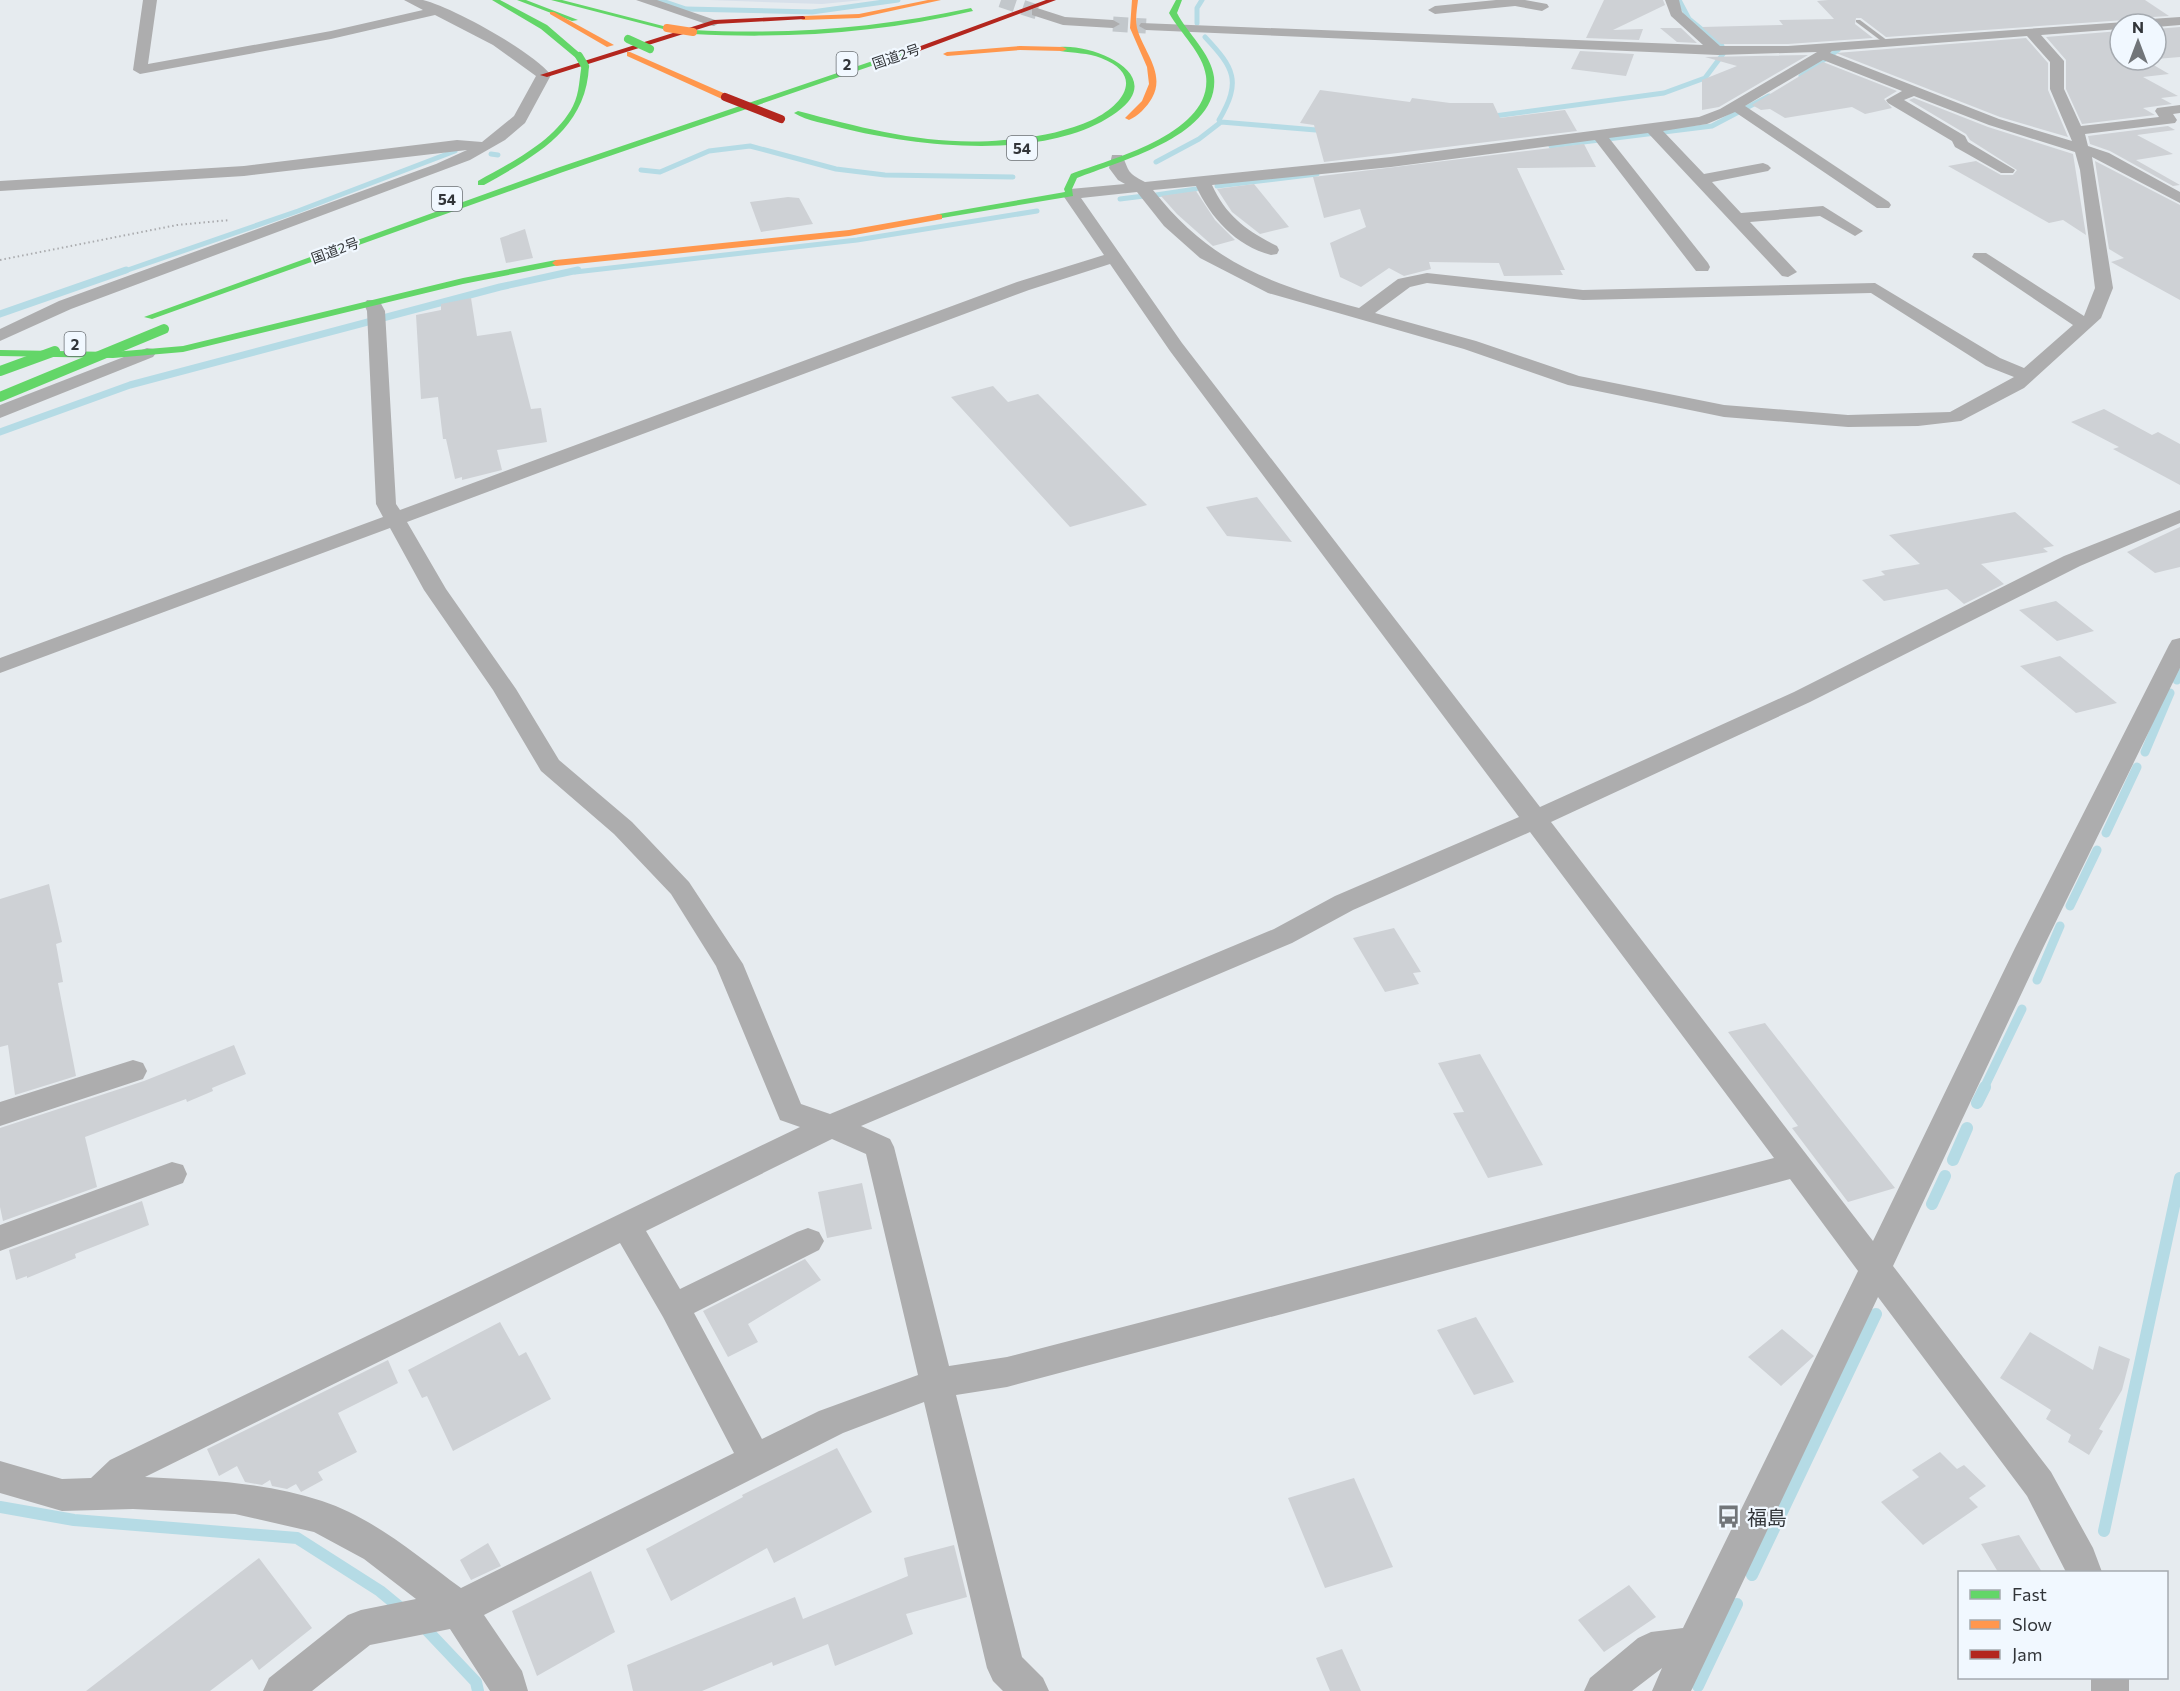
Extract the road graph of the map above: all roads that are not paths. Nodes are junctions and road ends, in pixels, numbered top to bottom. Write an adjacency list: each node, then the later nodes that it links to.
1 (150, 0): 16 (street)
2 (411, 0): 16 (street)
3 (495, 0): 58 (main road, 54)
4 (519, 0): 12 (main road, 54)
5 (643, 0): 19 (street)
6 (938, 0): 19 (main road)
7 (1023, 0): 13 (main road); 34 (main road, 国道2号 / 2)
8 (1053, 0): 31 (main road, 国道2号 / 2)
9 (1135, 0): 12 (main road, 54, bridge)
10 (1179, 0): 23 (main road)
11 (1672, 0): 27 (street)
12 (549, 5): 13 (main road, bridge); 31 (main road, bridge)
13 (983, 5)
14 (1432, 5): 15 (street); 25 (street)
15 (1542, 7)
16 (438, 10): 29 (street)
17 (1037, 12): 20 (street)
18 (1858, 21): 26 (lane)
19 (714, 22): 29 (main road)
20 (1113, 24)
21 (1146, 26): 23 (street)
22 (2108, 26): 24 (street)
23 (1177, 27): 25 (street); 40 (main road)
24 (2030, 31): 26 (street); 36 (street)
25 (1454, 39): 27 (street)
26 (1886, 42): 28 (street)
27 (1721, 51): 28 (street)
28 (1827, 54): 30 (street); 32 (street)
29 (544, 75): 38 (street)
30 (1914, 91): 39 (street); 43 (street)
31 (786, 94): 34 (main road, 国道2号 / 2)
32 (1739, 109): 35 (street); 50 (street)
33 (2177, 118): 36 (street)
34 (670, 131): 42 (main road, 国道2号 / 2)
35 (1655, 131): 37 (street); 44 (street)
36 (2076, 131): 39 (street)
37 (1602, 138): 45 (street); 56 (street)
38 (484, 147): 46 (street); 65 (street)
39 (2083, 151): 49 (street); 63 (street)
40 (1118, 158): 47 (street); 48 (main road)
41 (1763, 168): 44 (street)
42 (560, 170): 58 (main road, 国道2号 / 2); 59 (main road)
43 (2007, 170)
44 (1699, 180): 51 (street)
45 (1202, 181): 47 (street); 53 (street)
46 (0, 186)
47 (1142, 186): 48 (street); 61 (street)
48 (1070, 194): 54 (street); 60 (main road)
49 (2180, 198)
50 (1883, 205)
51 (1739, 218): 52 (street); 57 (street)
52 (1856, 231)
53 (1271, 250)
54 (1113, 256): 74 (street); 77 (street)
55 (1980, 257): 63 (street)
56 (1702, 267)
57 (1788, 272)
58 (259, 278): 62 (main road, 国道2号 / 2)
59 (208, 311)
60 (375, 315): 68 (main road); 74 (street)
61 (1361, 315): 70 (street); 70 (street)
62 (144, 319)
63 (2085, 325): 70 (street)
64 (170, 327): 71 (main road, bridge)
65 (0, 336)
66 (85, 340): 69 (main road, 2, bridge)
67 (0, 353): 68 (main road)
68 (147, 353): 72 (street)
69 (0, 371)
70 (2027, 376)
71 (0, 397)
72 (0, 412)
73 (2180, 516): 77 (street)
74 (394, 518): 76 (street); 80 (street)
75 (2180, 645): 86 (street)
76 (0, 666)
77 (1534, 820): 80 (street); 81 (street)
78 (133, 1071): 79 (street)
79 (0, 1114)
80 (831, 1126): 83 (street); 88 (street)
81 (1796, 1165): 86 (street); 88 (street)
82 (172, 1174): 84 (street)
83 (627, 1227): 87 (street); 91 (street)
84 (0, 1238)
85 (808, 1241): 87 (street)
86 (1875, 1271): 92 (street); 94 (street)
87 (674, 1307): 89 (street)
88 (936, 1383): 89 (street); 97 (street)
89 (755, 1460): 93 (street)
90 (0, 1477): 91 (street)
91 (98, 1495): 93 (street)
92 (2084, 1571)
93 (448, 1611): 95 (street); 96 (street)
94 (1693, 1645): 98 (street); 99 (street)
95 (282, 1691)
96 (509, 1691)
97 (1030, 1691)
98 (1603, 1691)
99 (1671, 1691)

